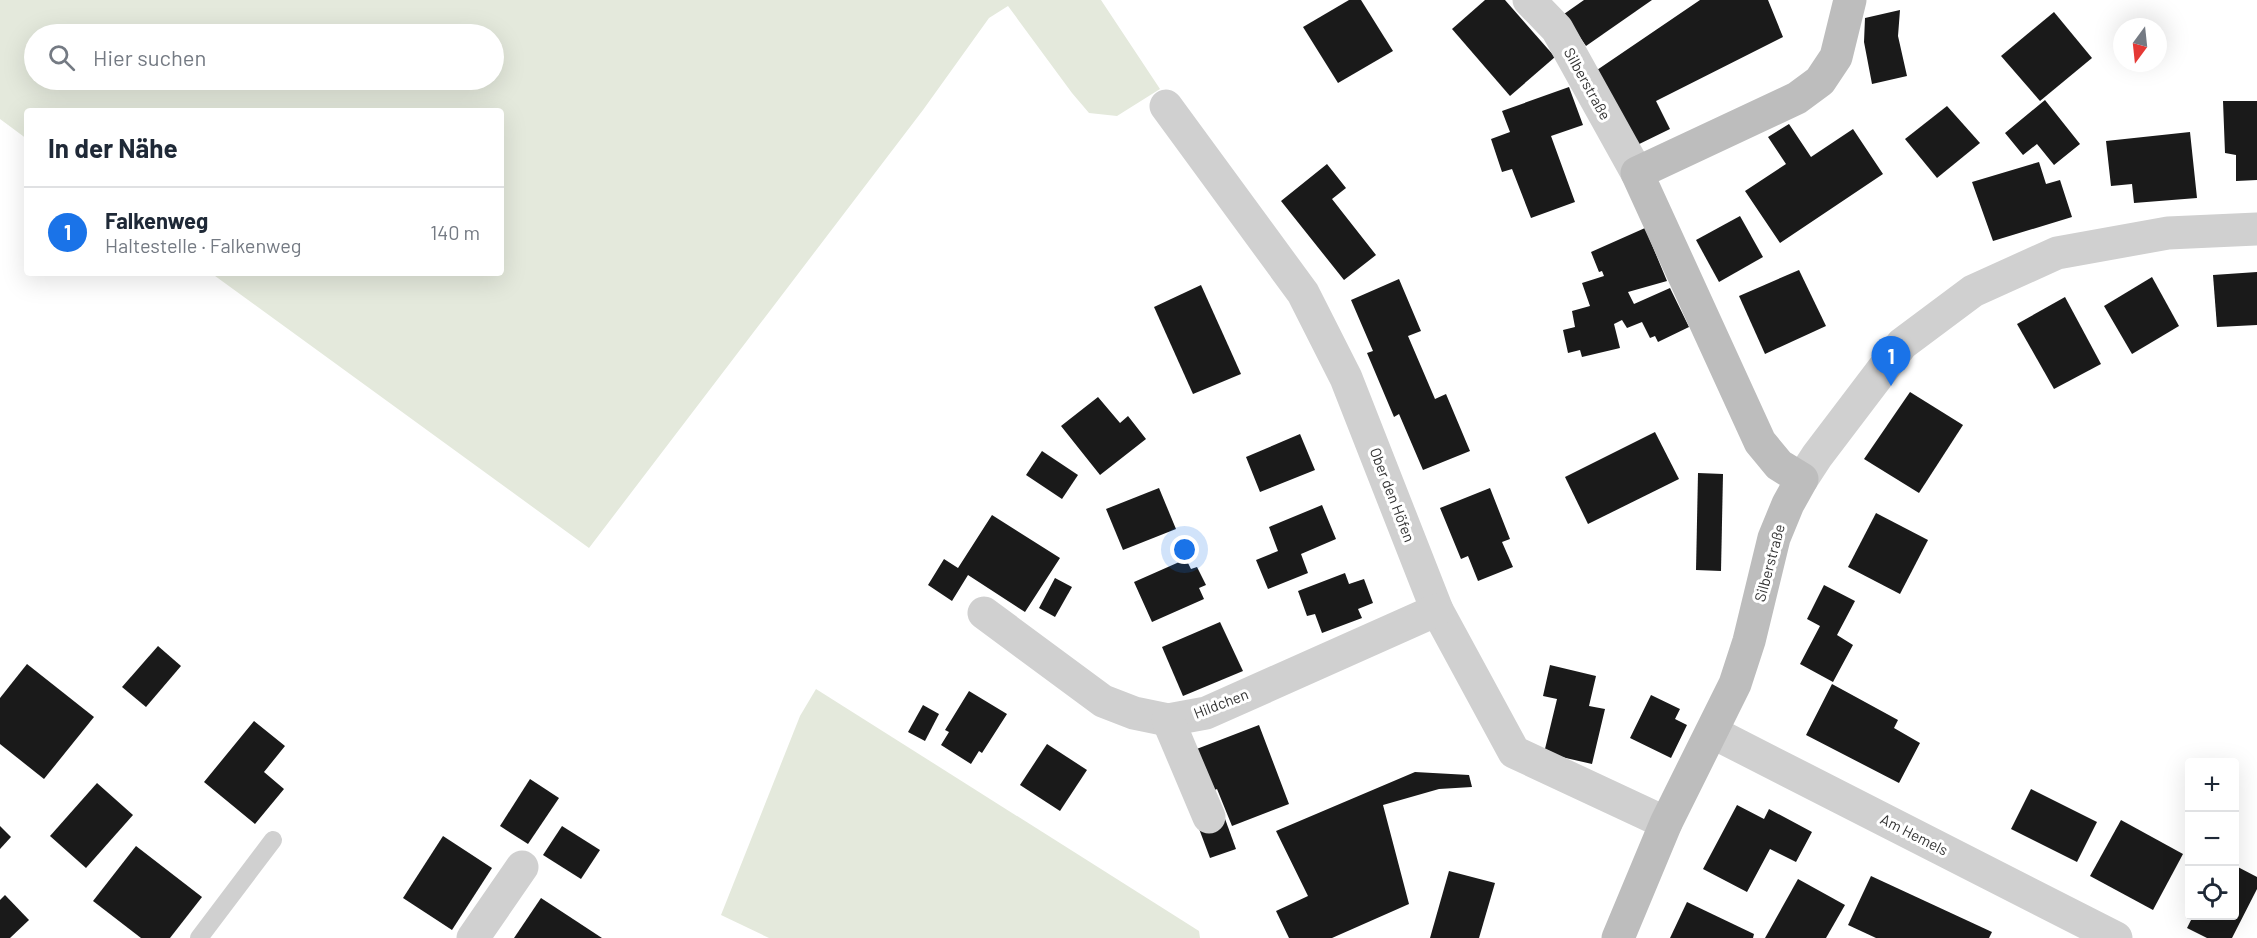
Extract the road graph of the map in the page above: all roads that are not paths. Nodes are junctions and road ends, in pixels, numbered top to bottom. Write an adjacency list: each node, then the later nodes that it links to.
1 (1529, 0): 4 (street, Silberstraße)
2 (1850, 0): 4 (street)
3 (1166, 106): 7 (street, Ober den Höfen)
4 (1637, 173): 6 (street, Silberstraße)
5 (2257, 229): 6 (street)
6 (1802, 479): 10 (street, Silberstraße)
7 (1437, 610): 9 (street, Hildchen); 12 (street, Ober den Höfen)
8 (984, 613): 9 (street, Hildchen)
9 (1168, 720): 11 (street)
10 (1712, 732): 12 (street, Silberstraße); 18 (street, Am Hemels)
11 (1209, 817)
12 (1666, 823): 17 (street, Silberstraße)
13 (273, 840): 15 (lane)
14 (522, 867): 16 (street)
15 (199, 938)
16 (473, 938)
17 (1618, 938)
18 (2116, 938)

